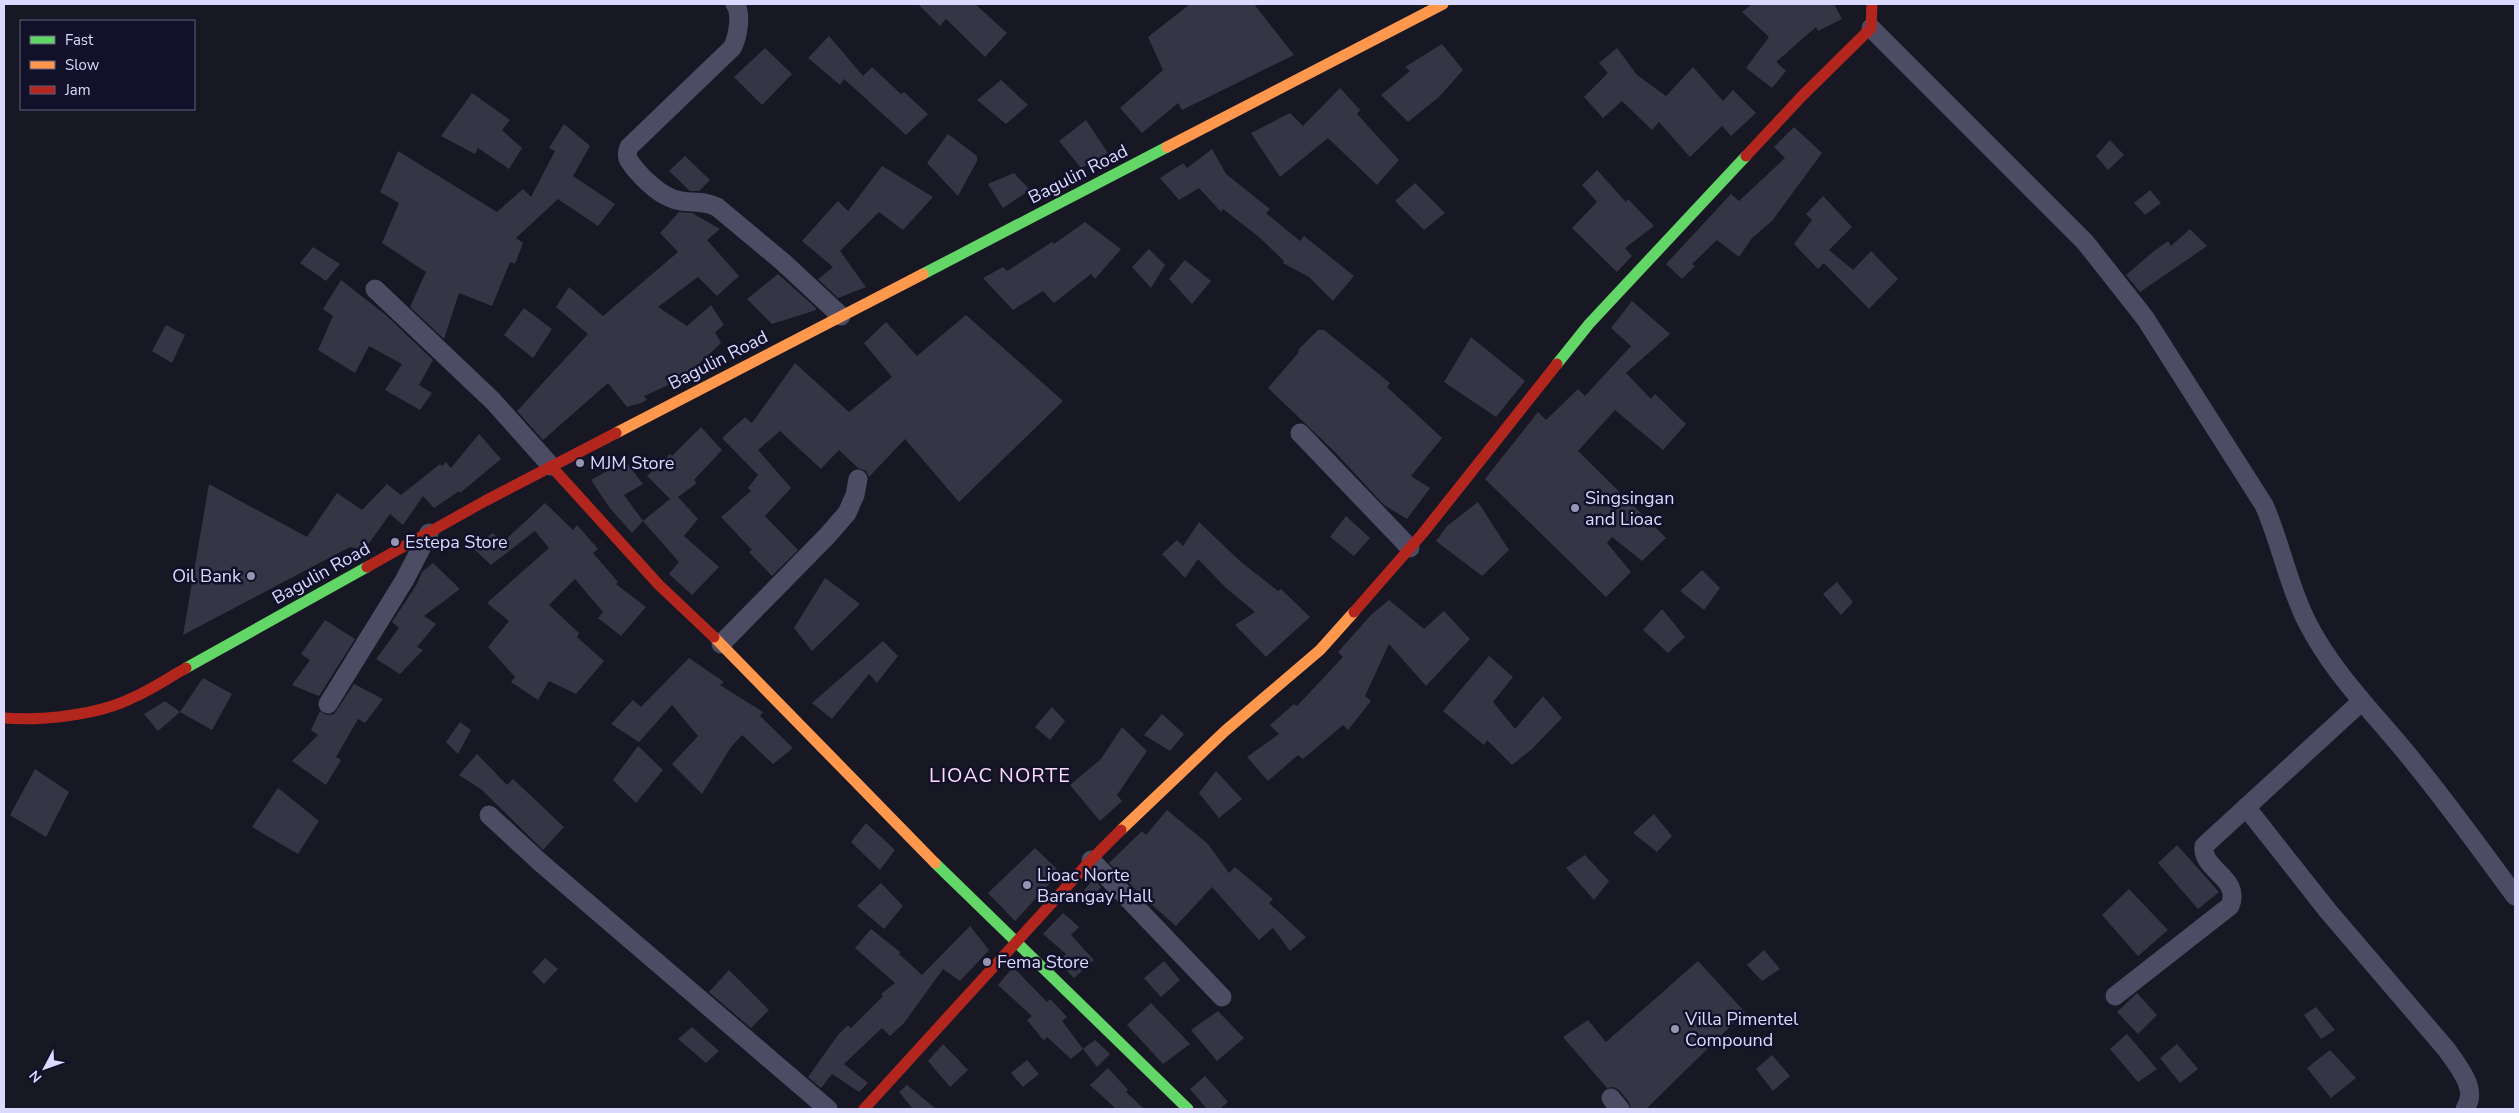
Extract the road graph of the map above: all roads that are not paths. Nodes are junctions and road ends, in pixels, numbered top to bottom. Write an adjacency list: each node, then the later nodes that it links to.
1 (735, 4): 6 (street)
2 (1443, 4): 6 (street, Bagulin Road)
3 (1872, 4): 4 (street)
4 (1871, 28): 11 (street); 13 (street)
5 (375, 290): 8 (street)
6 (841, 316): 8 (street, Bagulin Road)
7 (1300, 433): 11 (street)
8 (552, 466): 10 (street, Bagulin Road); 12 (street)
9 (858, 479): 12 (street)
10 (430, 533): 14 (street); 15 (street, Bagulin Road)
11 (1410, 548): 18 (street)
12 (721, 644): 20 (street)
13 (2362, 701): 16 (street); 19 (street)
14 (328, 704)
15 (4, 718)
16 (2246, 807): 21 (street); 26 (street)
17 (489, 815): 23 (street)
18 (1091, 860): 20 (street); 22 (street)
19 (2515, 896)
20 (1017, 943): 24 (street); 25 (street)
21 (2115, 996)
22 (1222, 997)
23 (828, 1109)
24 (864, 1109)
25 (1188, 1109)
26 (2465, 1109)

